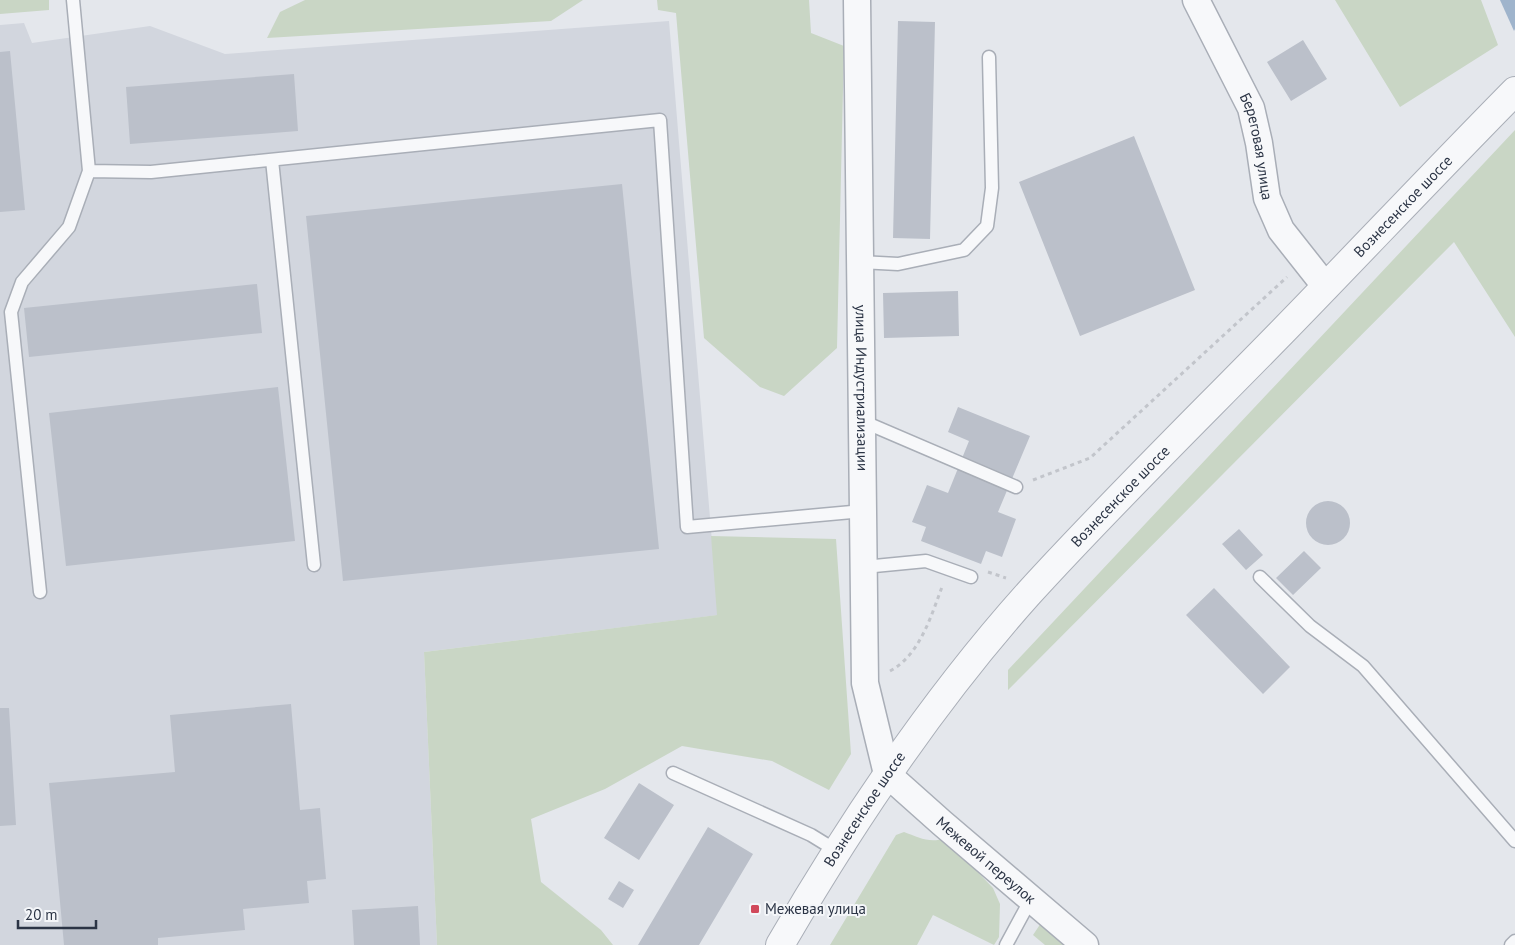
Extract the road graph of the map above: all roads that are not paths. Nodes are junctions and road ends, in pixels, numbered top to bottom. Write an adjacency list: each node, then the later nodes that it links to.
1 (74, 0): 7 (lane)
2 (857, 0): 8 (street, улица Индустриализации)
3 (1196, 0): 9 (street, Береговая улица)
4 (989, 58): 8 (lane)
5 (1515, 91): 9 (street, Вознесенское шоссе)
6 (272, 160): 7 (lane); 12 (lane); 13 (lane)
7 (89, 171): 17 (lane)
8 (860, 262): 10 (street, улица Индустриализации)
9 (1326, 287): 19 (street, Вознесенское шоссе)
10 (862, 421): 11 (lane); 12 (street, улица Индустриализации)
11 (1016, 486)
12 (863, 511): 14 (street, улица Индустриализации)
13 (314, 565)
14 (864, 567): 15 (lane); 19 (street, улица Индустриализации)
15 (971, 577)
16 (1260, 577): 20 (lane)
17 (40, 592)
18 (672, 773): 21 (lane)
19 (887, 774): 21 (street, Вознесенское шоссе); 22 (street, Межевой переулок)
20 (1515, 841)
21 (837, 851): 24 (street, Вознесенское шоссе)
22 (1031, 899): 25 (lane); 26 (street, Межевой переулок)
23 (1515, 941): 27 (lane)
24 (780, 945)
25 (1007, 945)
26 (1086, 945)
27 (1512, 945)

